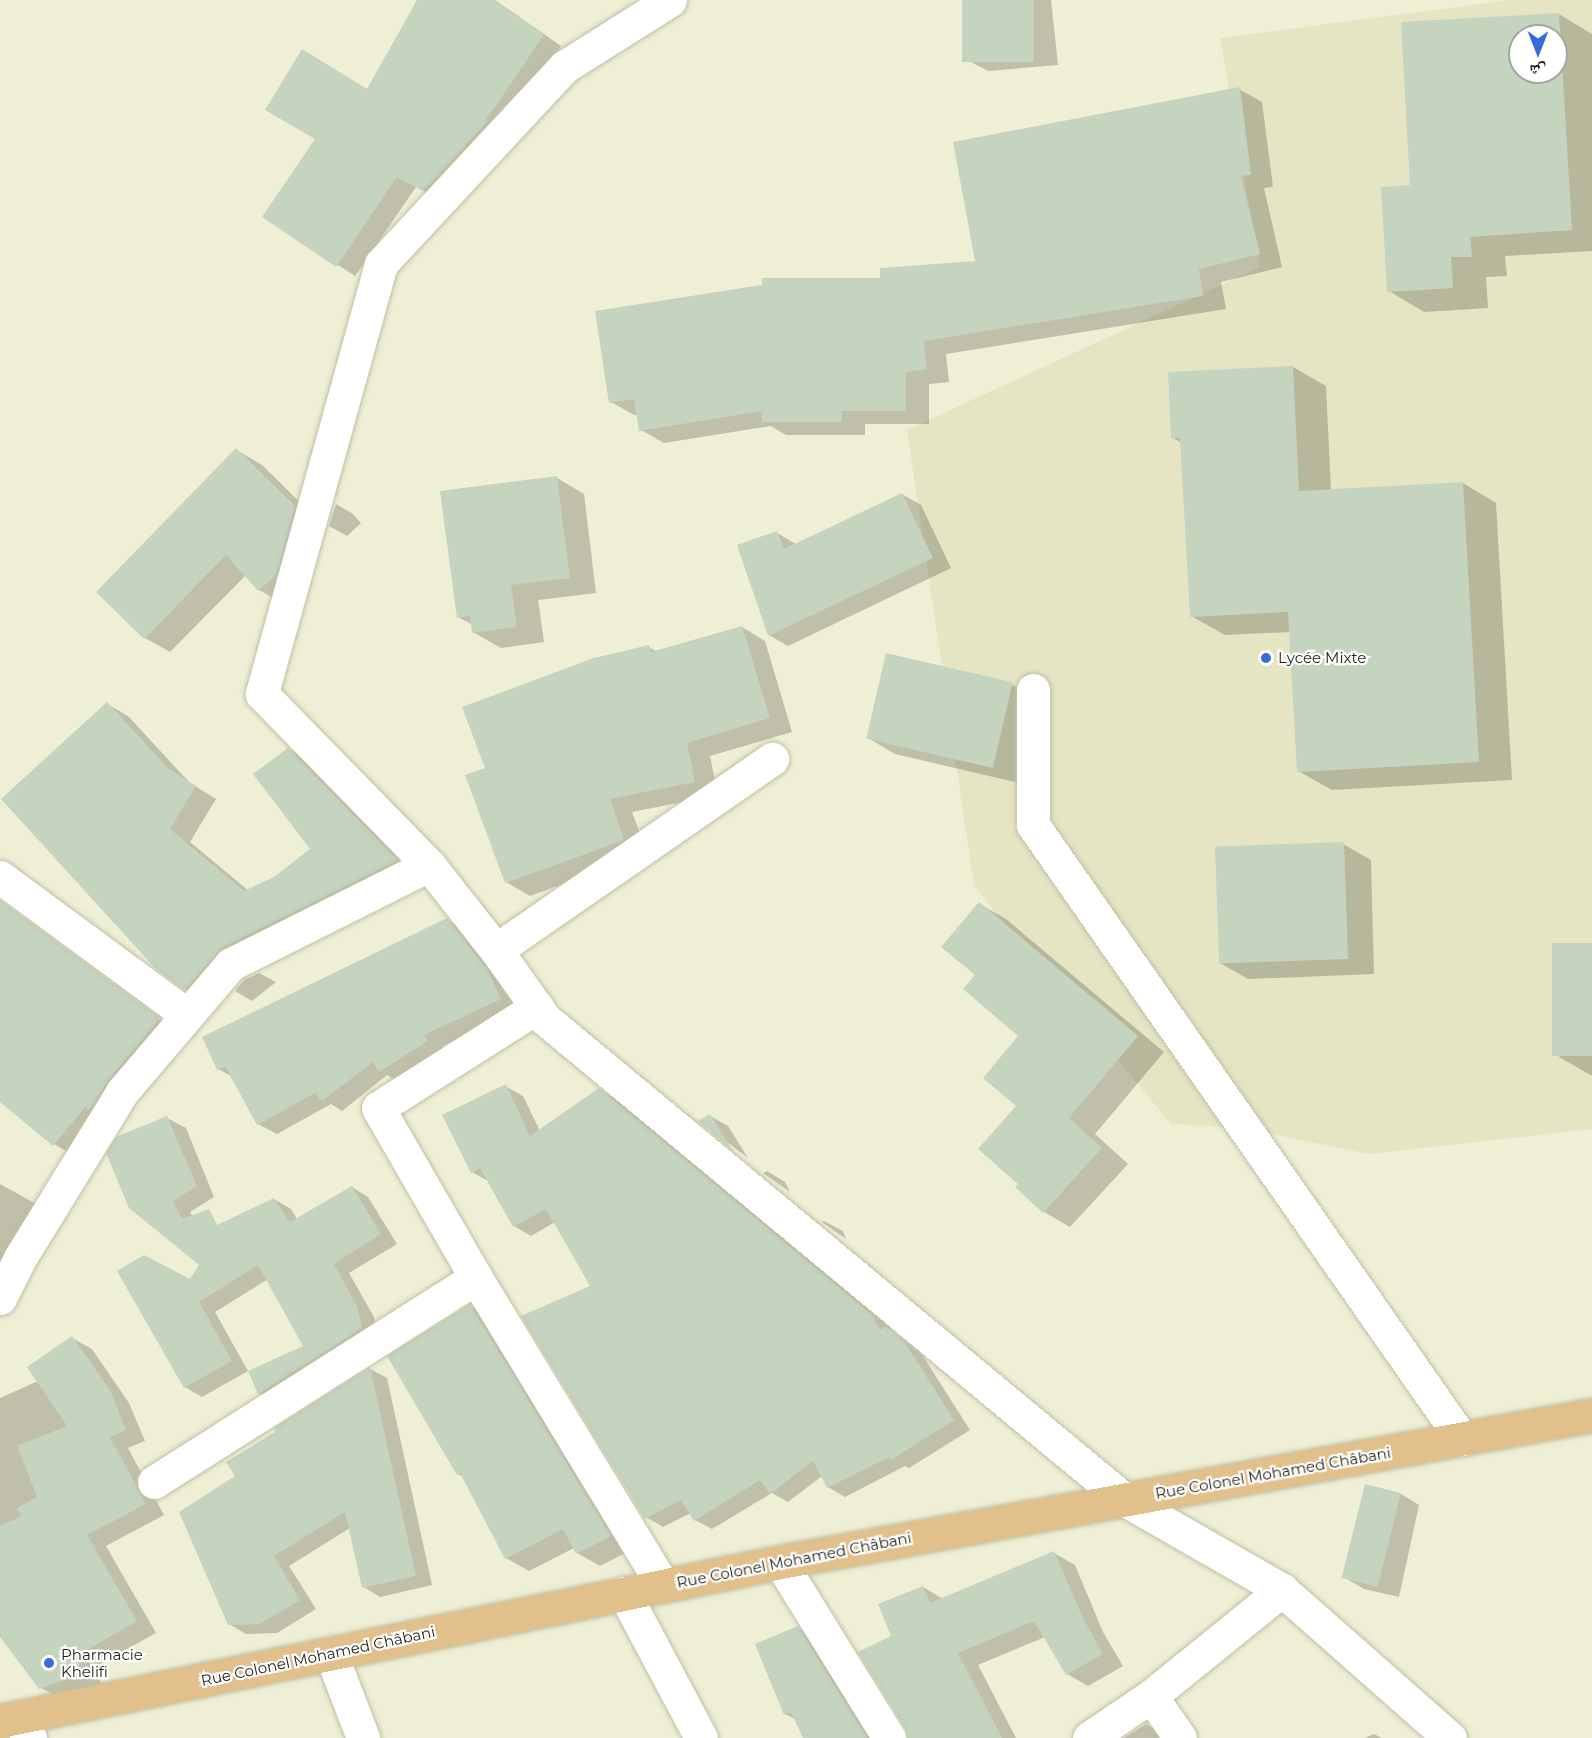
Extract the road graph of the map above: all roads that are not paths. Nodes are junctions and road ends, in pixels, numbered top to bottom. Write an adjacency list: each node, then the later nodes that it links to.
1 (670, 0): 4 (street)
2 (1033, 690): 12 (street)
3 (772, 759): 6 (street)
4 (429, 865): 6 (street); 8 (street)
5 (0, 877): 8 (street)
6 (496, 950): 7 (street)
7 (537, 1007): 9 (street); 14 (street)
8 (187, 1015): 10 (street)
9 (476, 1278): 13 (street); 16 (street)
10 (0, 1298)
11 (1592, 1415): 12 (main road, Rue Colonel Mohamed Châbani)
12 (1462, 1439): 14 (main road, Rue Colonel Mohamed Châbani)
13 (154, 1482)
14 (1125, 1500): 15 (main road, Rue Colonel Mohamed Châbani); 17 (street)
15 (780, 1562): 16 (main road, Rue Colonel Mohamed Châbani); 24 (street)
16 (663, 1585): 18 (main road, Rue Colonel Mohamed Châbani)
17 (1282, 1590): 20 (street); 27 (street)
18 (624, 1593): 19 (main road, Rue Colonel Mohamed Châbani); 23 (street)
19 (331, 1654): 21 (main road, Rue Colonel Mohamed Châbani); 22 (street)
20 (1150, 1696): 25 (street); 26 (street)
21 (16, 1726)
22 (363, 1738)
23 (701, 1738)
24 (889, 1738)
25 (1089, 1738)
26 (1180, 1738)
27 (1450, 1738)

